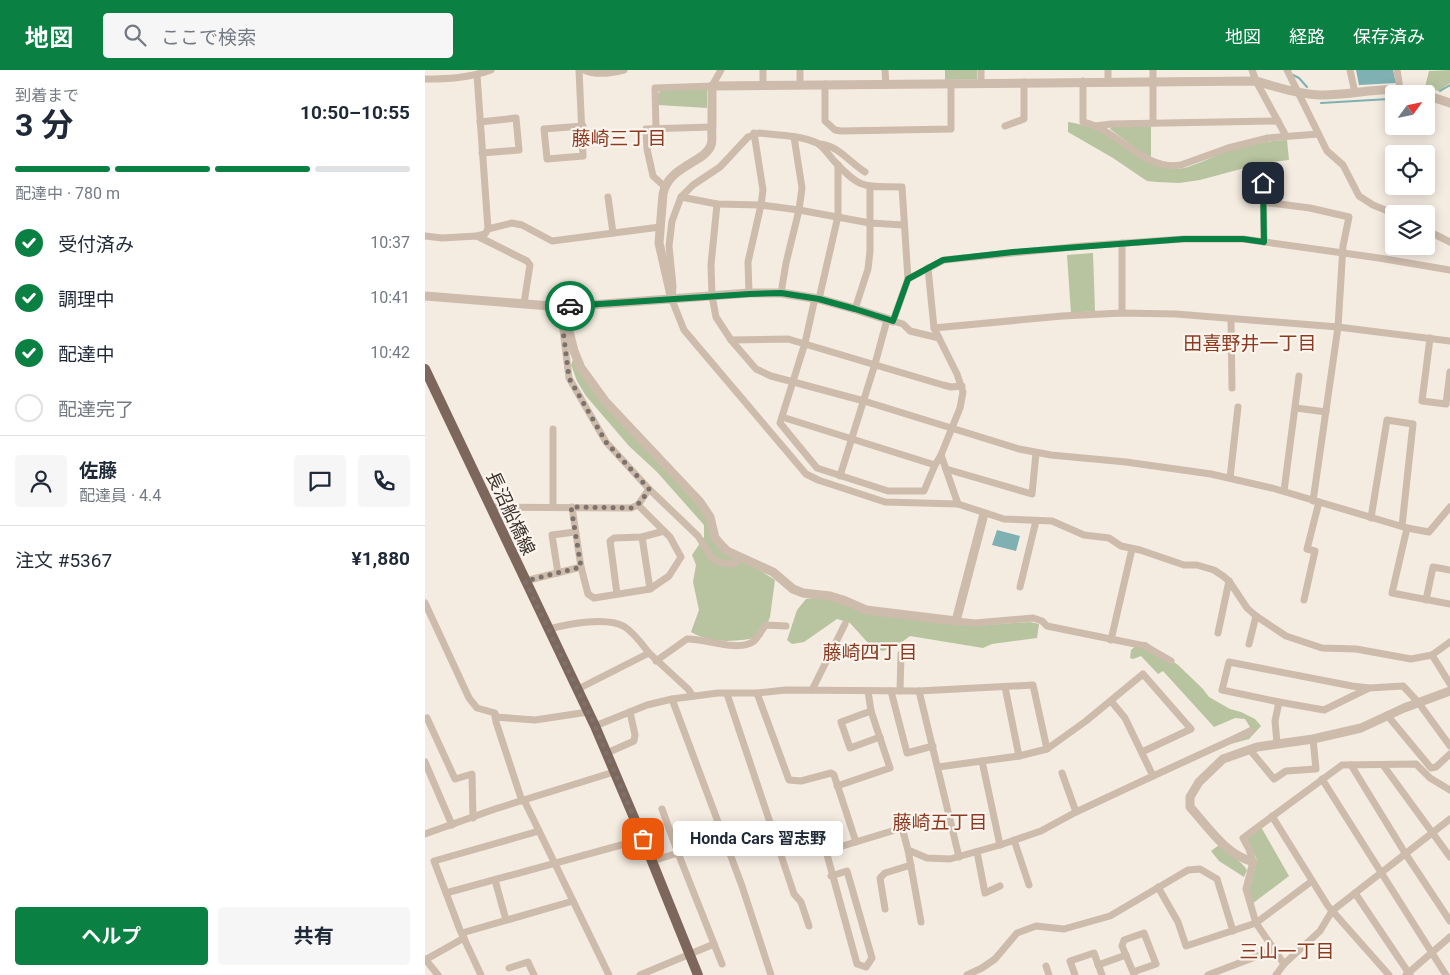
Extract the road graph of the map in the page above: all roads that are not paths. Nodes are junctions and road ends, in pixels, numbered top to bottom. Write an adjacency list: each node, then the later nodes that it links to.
1 (491, 70): 16 (street)
2 (579, 70): 39 (street)
3 (584, 70): 4 (street)
4 (624, 70)
5 (721, 70): 30 (street)
6 (763, 70): 25 (street)
7 (800, 70): 27 (street)
8 (885, 70): 28 (street)
9 (981, 70): 24 (street)
10 (1108, 70): 22 (street)
11 (1153, 70): 19 (street)
12 (1252, 70): 20 (street)
13 (1287, 70): 32 (street)
14 (1350, 70): 33 (street)
15 (1397, 70): 29 (street)
16 (477, 75): 17 (street); 36 (street)
17 (425, 79)
18 (1083, 81): 21 (street); 22 (street); 41 (street)
19 (1153, 81): 20 (street); 22 (street); 38 (street)
20 (1255, 81): 32 (street); 37 (street)
21 (1023, 82): 24 (street); 40 (street)
22 (1108, 82)
23 (951, 83): 24 (street); 26 (street); 28 (street)
24 (981, 83)
25 (763, 84): 27 (street); 30 (street)
26 (825, 84): 27 (street); 28 (street)
27 (800, 85)
28 (886, 85)
29 (1399, 85)
30 (712, 86): 42 (street); 43 (street)
31 (1385, 91): 33 (street)
32 (1298, 92): 33 (street); 45 (street)
33 (1355, 93)
34 (1435, 98): 35 (street)
35 (1450, 103)
36 (480, 122): 49 (street); 49 (street)
37 (1278, 122): 38 (street); 46 (street)
38 (1153, 123): 41 (street)
39 (583, 126): 39 (street)
40 (1005, 126)
41 (1096, 126): 46 (street)
42 (711, 127): 43 (street); 53 (street)
43 (656, 128): 53 (street)
44 (754, 133): 47 (street); 55 (street); 59 (street)
45 (1318, 134): 46 (street); 61 (street)
46 (1287, 136)
47 (794, 137): 48 (street); 60 (street)
48 (819, 144): 50 (street); 52 (street)
49 (483, 153): 66 (street)
50 (838, 165): 54 (street); 62 (street)
51 (1263, 165): 57 (street)
52 (865, 172)
53 (665, 186): 65 (street)
54 (870, 187): 63 (street); 64 (street)
55 (681, 197): 58 (street); 83 (street)
56 (609, 198): 67 (street)
57 (1263, 202): 71 (street); 74 (street)
58 (717, 204): 59 (street); 81 (street)
59 (761, 206): 60 (street); 79 (street)
60 (799, 210): 62 (street); 78 (street)
61 (1385, 210)
62 (838, 216): 63 (street); 82 (street)
63 (870, 223): 64 (street); 85 (street)
64 (904, 225): 77 (street)
65 (660, 227): 67 (street); 83 (street)
66 (488, 229): 67 (street); 70 (street)
67 (613, 233)
68 (1435, 234): 72 (street)
69 (425, 236): 70 (street)
70 (477, 236): 84 (street)
71 (1264, 242): 73 (street); 74 (street)
72 (1450, 242)
73 (1122, 243): 75 (street); 87 (street)
74 (1343, 253): 76 (street); 90 (street)
75 (928, 268): 77 (street); 91 (street)
76 (1450, 270)
77 (908, 279): 89 (street)
78 (781, 293): 79 (street); 82 (street)
79 (749, 294): 81 (street)
80 (425, 296): 84 (street)
81 (712, 296): 83 (street); 94 (street)
82 (817, 299): 85 (street); 96 (street)
83 (672, 300): 86 (street); 121 (street)
84 (524, 303): 86 (street)
85 (855, 309): 89 (street)
86 (563, 310): 118 (street); 135 (street)
87 (1123, 313): 88 (street); 91 (street)
88 (1231, 319): 90 (street); 103 (street)
89 (890, 321): 92 (street); 97 (street)
90 (1338, 327): 93 (street); 107 (street)
91 (934, 328): 92 (street)
92 (939, 338): 102 (street)
93 (1430, 338): 95 (street); 99 (street)
94 (731, 340): 96 (street); 101 (street)
95 (1450, 341)
96 (805, 343): 97 (street); 101 (street)
97 (875, 364): 102 (street); 104 (street)
98 (425, 369): 123 (main road, 長沼船橋線)
99 (1450, 372)
100 (1299, 376): 106 (street)
101 (793, 382): 104 (street); 108 (street)
102 (961, 386): 110 (street)
103 (1232, 388)
104 (864, 401): 110 (street); 111 (street)
105 (1238, 407): 117 (street)
106 (1296, 408): 107 (street); 119 (street)
107 (1326, 412): 120 (street)
108 (781, 417): 111 (street); 116 (street)
109 (553, 429): 124 (street)
110 (951, 429): 112 (street); 113 (street)
111 (852, 439): 114 (street); 116 (street)
112 (1036, 453): 115 (street); 117 (street)
113 (941, 455): 114 (street); 115 (street)
114 (935, 465): 116 (street)
115 (947, 469): 121 (street)
116 (840, 476)
117 (1230, 478): 119 (street)
118 (649, 489): 122 (street); 135 (street)
119 (1284, 492): 120 (street)
120 (1316, 501): 128 (street); 144 (street)
121 (958, 504): 127 (street)
122 (638, 505): 125 (street); 131 (street)
123 (490, 507): 124 (street); 139 (main road, 長沼船橋線)
124 (553, 507): 125 (street)
125 (571, 507): 132 (street)
126 (1450, 508): 130 (street)
127 (984, 514): 129 (street); 150 (street)
128 (1371, 518): 130 (street); 130 (street)
129 (1036, 521): 134 (street); 141 (street)
130 (1404, 527): 145 (street)
131 (664, 531): 133 (street); 142 (street)
132 (575, 532): 136 (street); 138 (street)
133 (642, 537): 142 (street); 143 (street)
134 (1132, 549): 140 (street); 155 (street)
135 (741, 557): 150 (street)
136 (581, 567): 138 (street); 143 (street)
137 (1450, 570): 145 (street)
138 (558, 573): 139 (street)
139 (525, 581): 153 (main road, 長沼船橋線)
140 (1229, 581): 149 (street); 154 (street)
141 (1020, 587)
142 (650, 589): 143 (street)
143 (617, 594)
144 (1304, 600)
145 (1426, 600): 147 (street)
146 (425, 603): 148 (street)
147 (1450, 604)
148 (428, 616): 184 (street)
149 (1255, 616): 157 (street); 160 (street)
150 (955, 620): 155 (street)
151 (845, 624): 167 (street)
152 (786, 626): 161 (street)
153 (549, 629): 158 (street); 166 (main road, 長沼船橋線)
154 (1217, 633)
155 (1111, 640): 162 (street)
156 (1450, 642): 160 (street)
157 (1249, 644)
158 (649, 653): 161 (street); 166 (street)
159 (901, 654): 169 (street)
160 (1432, 655): 163 (street)
161 (656, 661): 175 (street)
162 (1171, 661)
163 (1450, 684)
164 (1005, 687): 170 (street); 193 (street); 198 (street)
165 (1369, 688): 178 (street); 178 (street); 179 (street)
166 (578, 690): 181 (main road, 長沼船橋線)
167 (812, 690): 172 (street); 174 (street)
168 (891, 691): 169 (street); 172 (street); 191 (street)
169 (900, 691): 170 (street)
170 (919, 691): 191 (street)
171 (1450, 691): 179 (street)
172 (868, 692): 180 (street)
173 (727, 694): 174 (street); 175 (street); 250 (street)
174 (757, 694): 208 (street)
175 (693, 696): 176 (street)
176 (672, 699): 182 (street); 273 (street)
177 (1111, 701): 193 (street); 195 (street); 195 (street)
178 (1279, 702): 190 (street)
179 (1418, 702): 183 (street); 192 (street)
180 (871, 711): 188 (street); 188 (street)
181 (588, 712): 184 (street); 186 (main road, 長沼船橋線)
182 (630, 712): 186 (street); 196 (street)
183 (1387, 715): 189 (street); 197 (street)
184 (495, 717): 210 (street)
185 (425, 719): 214 (street)
186 (595, 726): 196 (main road, 長沼船橋線)
187 (1251, 731): 206 (street)
188 (880, 737): 208 (street)
189 (1313, 739): 190 (street); 194 (street)
190 (1277, 743): 194 (street)
191 (933, 746): 203 (street)
192 (1450, 746)
193 (1047, 749): 198 (street)
194 (1250, 750): 231 (street)
195 (1142, 752): 206 (street)
196 (607, 753): 204 (main road, 長沼船橋線)
197 (1450, 754)
198 (1019, 756): 199 (street)
199 (982, 761): 203 (street); 223 (street)
200 (425, 762): 216 (street)
201 (1351, 765): 202 (street); 207 (street); 227 (street)
202 (1383, 765): 209 (street); 218 (street)
203 (938, 767): 228 (street)
204 (615, 772): 210 (street); 220 (main road, 長沼船橋線)
205 (1062, 773): 212 (street)
206 (1153, 776): 212 (street)
207 (1322, 779): 213 (street); 234 (street)
208 (837, 786): 222 (street)
209 (1450, 790)
210 (523, 801): 214 (street); 217 (street)
211 (662, 809): 226 (street)
212 (1075, 812): 221 (street)
213 (1272, 816): 231 (street); 237 (street)
214 (473, 818): 216 (street)
215 (1450, 819): 218 (street)
216 (452, 825): 219 (street)
217 (539, 831): 232 (street); 241 (street)
218 (1433, 832): 227 (street); 229 (street)
219 (425, 834)
220 (643, 839): 230 (main road, 長沼船橋線); 232 (street)
221 (1014, 840): 223 (street); 238 (street)
222 (855, 842): 224 (street); 235 (street)
223 (1001, 845): 225 (street)
224 (908, 850): 228 (street); 233 (street)
225 (977, 852): 228 (street); 239 (street)
226 (678, 853): 230 (street); 254 (street)
227 (1405, 854): 234 (street); 247 (street)
228 (959, 857)
229 (1450, 857)
230 (653, 861): 257 (main road, 長沼船橋線)
231 (1253, 862): 249 (street)
232 (554, 864): 236 (street); 243 (street)
233 (911, 865): 244 (street); 248 (street)
234 (1381, 872): 242 (street); 256 (street)
235 (831, 876): 235 (street)
236 (495, 880): 241 (street); 246 (street)
237 (1312, 881): 245 (street); 249 (street)
238 (1029, 885)
239 (999, 886)
240 (1158, 887): 251 (street); 251 (street); 274 (street)
241 (447, 893): 252 (street)
242 (1355, 893): 245 (street); 266 (street)
243 (573, 901): 246 (street); 270 (street)
244 (885, 909)
245 (1332, 911): 261 (street); 280 (street)
246 (506, 920): 252 (street)
247 (1450, 921)
248 (921, 922)
249 (1256, 923): 251 (street); 255 (street)
250 (809, 926)
251 (1233, 931)
252 (463, 935): 259 (street); 268 (street)
253 (1450, 937): 256 (street)
254 (714, 944): 257 (street); 260 (street)
255 (1273, 950): 261 (street); 278 (street)
256 (1432, 953): 266 (street); 281 (street)
257 (690, 954): 271 (street); 272 (main road, 長沼船橋線)
258 (1126, 955): 262 (street); 265 (street); 265 (street)
259 (425, 959): 267 (street)
260 (722, 964)
261 (1284, 964): 279 (street)
262 (1098, 965): 276 (street); 277 (street)
263 (1046, 966): 275 (street)
264 (509, 968): 269 (street)
265 (1134, 974)
266 (1408, 974)
267 (438, 975)
268 (481, 975)
269 (534, 975)
270 (609, 975)
271 (640, 975)
272 (698, 975)
273 (771, 975)
274 (967, 975)
275 (1049, 975)
276 (1075, 975)
277 (1101, 975)
278 (1208, 975)
279 (1276, 975)
280 (1389, 975)
281 (1446, 975)

